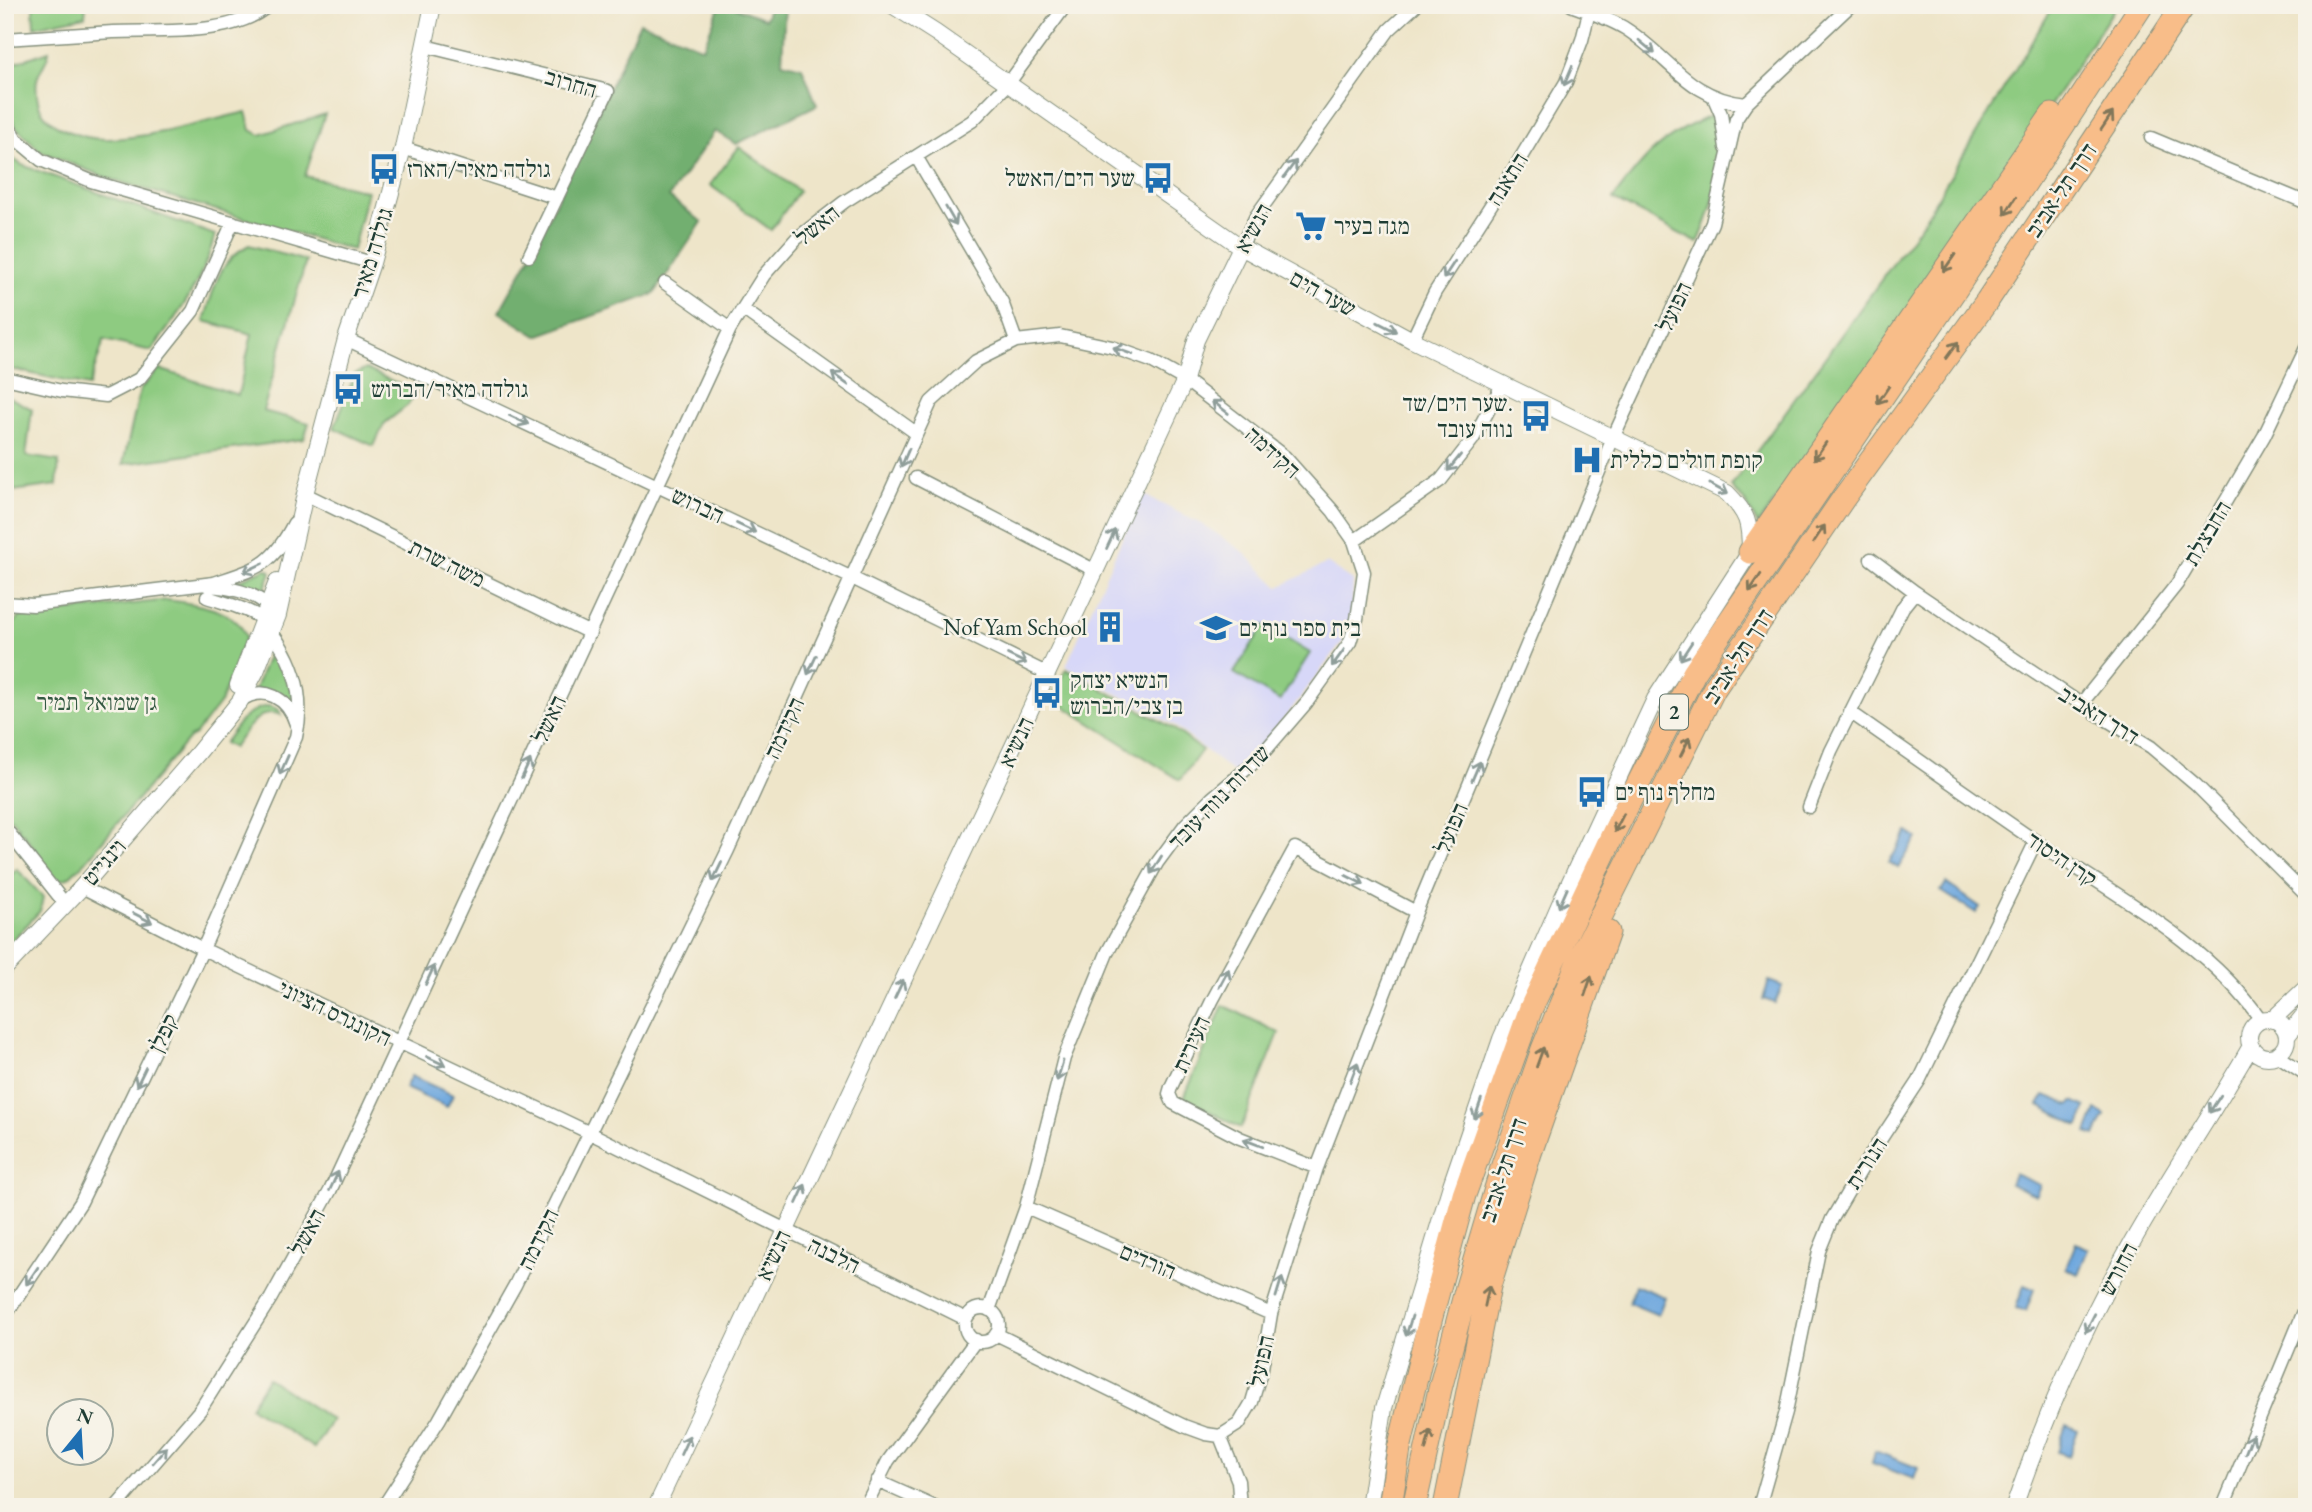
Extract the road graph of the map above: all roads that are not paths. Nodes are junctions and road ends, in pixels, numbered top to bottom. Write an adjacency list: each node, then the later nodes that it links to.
1 (433, 5): 13 (street, גולדה מאיר)
2 (892, 5): 14 (street, שער הים)
3 (1066, 5): 14 (street, האשל)
4 (1416, 5): 26 (street, הנשיא, one-way to 4)
5 (1571, 5): 11 (street)
6 (1851, 5): 16 (street, הפועל)
7 (2127, 5): 46 (highway, one-way to 46)
8 (2141, 5): 101 (highway, דרך תל-אביב / 2, one-way to 101)
9 (2184, 5): 65 (highway, דרך תל-אביב / 2, one-way to 9)
10 (263, 8): 12 (street)
11 (1589, 12): 15 (street, one-way to 15); 33 (street, התאנה, one-way to 33)
12 (5, 39)
13 (425, 46): 20 (street, גולדה מאיר); 23 (street, החרוב)
14 (1008, 83): 22 (street, האשל); 26 (street, שער הים)
15 (1714, 98): 16 (street); 21 (street, הפועל)
16 (1746, 104): 21 (street, הפועל)
17 (5, 121): 19 (street)
18 (2151, 138): 24 (street)
19 (11, 142): 25 (street)
20 (402, 148): 23 (street); 28 (street, גולדה מאיר)
21 (1727, 152): 40 (street, הפועל)
22 (917, 158): 30 (street, האשל); 34 (street, one-way to 34)
23 (557, 198): 27 (street)
24 (2307, 203)
25 (233, 222): 28 (street); 36 (street)
26 (1241, 247): 33 (street, שער הים, one-way to 33); 37 (street, הנשיא)
27 (529, 256)
28 (372, 262): 32 (street, גולדה מאיר)
29 (665, 284): 31 (street)
30 (744, 310): 31 (street, האשל); 39 (street, one-way to 30)
31 (730, 329): 42 (street, האשל)
32 (346, 339): 42 (street, הברוש, one-way to 42); 43 (street, גולדה מאיר)
33 (1412, 340): 38 (street, שער הים)
34 (1016, 341): 37 (street, הקידמה, one-way to 34); 39 (street, הקידמה)
35 (2307, 346): 59 (street, החבצלת)
36 (5, 378)
37 (1185, 380): 45 (street, הקידמה, one-way to 37); 48 (street, הנשיא, one-way to 37)
38 (1502, 385): 40 (street, שער הים); 45 (street, one-way to 45)
39 (916, 433): 49 (street, הקידמה, one-way to 49)
40 (1613, 438): 46 (street, שער הים, one-way to 46); 70 (street, הפועל, one-way to 40)
41 (916, 478): 48 (street)
42 (657, 486): 49 (street, הברוש, one-way to 49); 56 (street, האשל)
43 (304, 497): 44 (street, גולדה מאיר); 55 (street, גולדה מאיר); 56 (street, משה שרת)
44 (297, 518): 50 (street, one-way to 50); 55 (street, גולדה מאיר)
45 (1353, 541): 83 (street, שדרות נווה עובד, one-way to 83)
46 (1750, 552): 100 (street, one-way to 100)
47 (1871, 559): 52 (street, דרך האביב)
48 (1096, 571): 57 (street, הנשיא)
49 (852, 578): 57 (street, הברוש, one-way to 57); 81 (street, הקידמה, one-way to 81)
50 (197, 585): 51 (street); 55 (street)
51 (166, 590): 53 (street); 54 (street)
52 (1915, 592): 59 (street, דרך האביב); 60 (street)
53 (207, 597): 55 (street); 55 (street, קפלן)
54 (5, 603)
55 (268, 628): 58 (street, וינגייט); 61 (street, קפלן); 62 (street, וינגייט)
56 (590, 633): 77 (street, האשל, one-way to 56)
57 (1048, 674): 84 (street, הנשיא, one-way to 57)
58 (240, 701): 61 (street); 62 (street, וינגייט)
59 (2081, 704): 68 (street, דרך האביב)
60 (1850, 712): 63 (street); 66 (street, קרן היסוד)
61 (296, 737): 71 (street, קפלן, one-way to 71)
62 (198, 753): 67 (street, וינגייט)
63 (1809, 807)
64 (5, 828): 69 (street)
65 (1645, 831): 102 (highway, דרך תל-אביב / 2, one-way to 65); 103 (highway, one-way to 65)
66 (2036, 841): 75 (street, קרן היסוד); 104 (street, הנורית)
67 (82, 887): 69 (street, וינגייט); 71 (street, הקונגרס הציוני, one-way to 71)
68 (2307, 896)
69 (66, 905): 72 (street, וינגייט)
70 (1416, 912): 82 (street, הפועל, one-way to 70); 82 (street, העירית, one-way to 70)
71 (203, 949): 77 (street, הקונגרס הציוני); 88 (street, קפלן, one-way to 88)
72 (5, 968)
73 (2307, 987): 75 (street)
74 (2307, 1010): 76 (street)
75 (2267, 1020): 76 (street); 78 (street)
76 (2287, 1036): 79 (street)
77 (398, 1044): 81 (street, הקונגרס הציוני, one-way to 81); 94 (street, האשל, one-way to 77)
78 (2251, 1046): 79 (street); 105 (street, החורש, one-way to 105)
79 (2277, 1055): 80 (street)
80 (2307, 1075)
81 (590, 1133): 84 (street, הלבנה); 95 (street, הקידמה)
82 (1317, 1168): 87 (street, הפועל, one-way to 82)
83 (1026, 1207): 86 (street, שדרות נווה עובד); 87 (street, הורדים)
84 (784, 1231): 89 (street, הלבנה); 96 (street, הנשיא, one-way to 84)
85 (2307, 1304): 106 (street, one-way to 85)
86 (989, 1310): 89 (street); 90 (street)
87 (1271, 1314): 92 (street, הפועל)
88 (5, 1316)
89 (966, 1319): 91 (street)
90 (996, 1334): 91 (street); 92 (street)
91 (976, 1340): 93 (street)
92 (1220, 1436): 99 (street)
93 (877, 1481): 97 (street); 98 (street)
94 (116, 1507)
95 (383, 1507)
96 (656, 1507)
97 (864, 1507)
98 (935, 1507)
99 (1240, 1507)
100 (1368, 1507)
101 (1390, 1507)
102 (1415, 1507)
103 (1445, 1507)
104 (1759, 1507)
105 (2014, 1507)
106 (2223, 1507)

